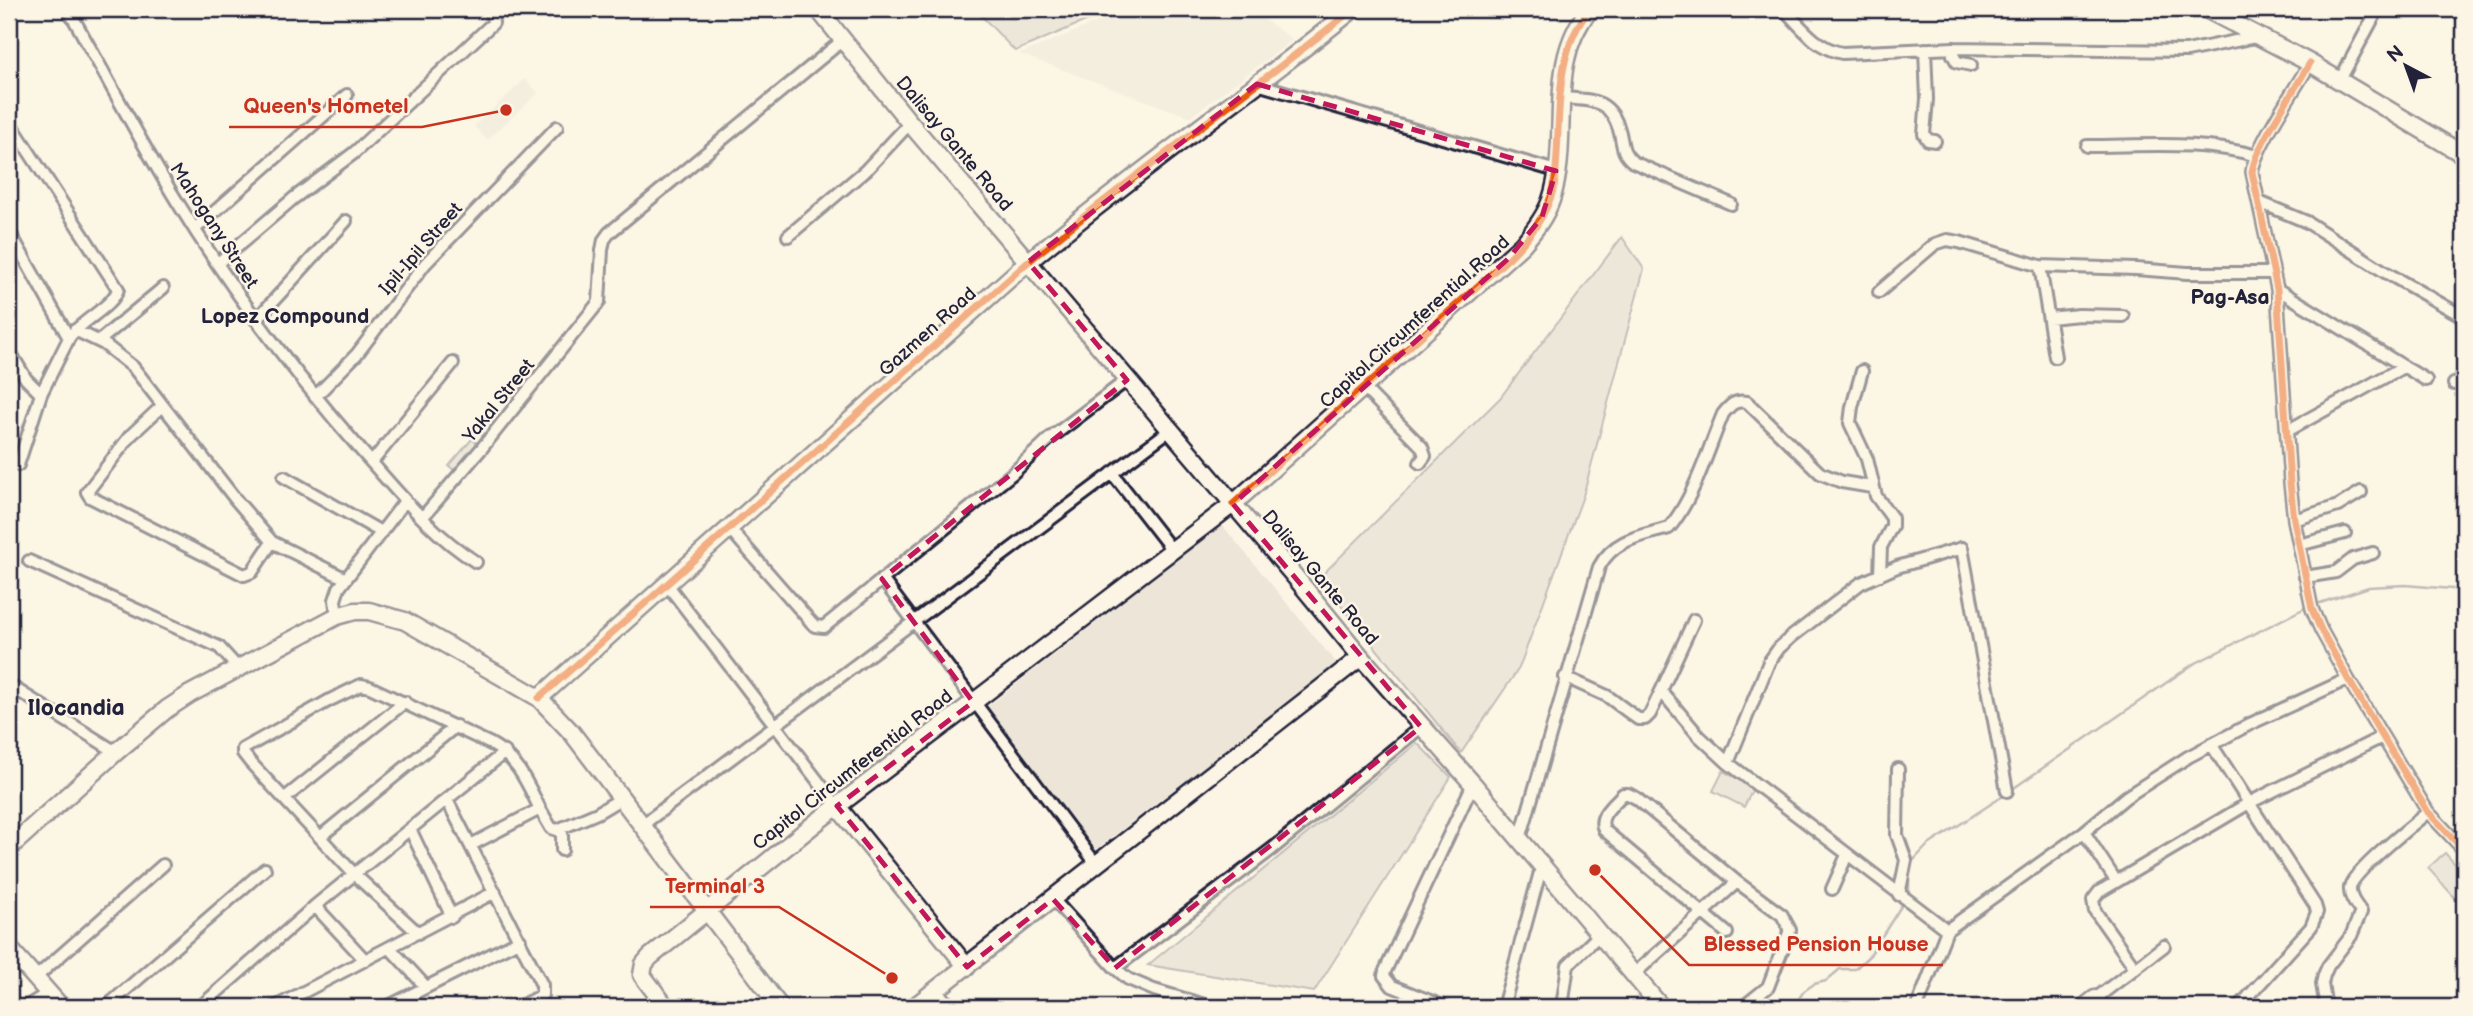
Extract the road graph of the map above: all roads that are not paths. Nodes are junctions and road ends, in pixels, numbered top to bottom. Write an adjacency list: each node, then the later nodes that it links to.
1 (68, 9): 30 (street, Mahogany Street)
2 (491, 9): 34 (street)
3 (818, 9): 10 (main road, Dalisay Gante Road)
4 (1353, 9): 16 (main road, Gazmen Road)
5 (1590, 9): 18 (main road, Capitol Circumferential Road)
6 (1784, 9): 12 (street)
7 (2206, 9): 9 (main road)
8 (2378, 9): 15 (street)
9 (2260, 36): 11 (street); 13 (main road)
10 (843, 40): 20 (main road, Dalisay Gante Road); 68 (street, Yakal Street)
11 (1954, 48): 12 (street); 14 (street)
12 (1925, 49): 22 (street)
13 (2310, 63): 15 (main road); 25 (street)
14 (1971, 65)
15 (2340, 80): 24 (main road)
16 (1258, 84): 26 (street); 33 (main road, Gazmen Road)
17 (347, 95): 30 (street)
18 (1560, 98): 26 (main road, Capitol Circumferential Road); 28 (street)
19 (9, 121): 44 (street)
20 (910, 123): 32 (street); 33 (main road, Dalisay Gante Road)
21 (557, 127): 55 (street, Ipil-Ipil Street)
22 (1935, 141)
23 (2087, 146): 25 (street)
24 (2464, 155)
25 (2257, 156): 27 (street)
26 (1556, 171): 53 (main road, Capitol Circumferential Road)
27 (2259, 202): 36 (street); 41 (street)
28 (1731, 204)
29 (346, 221): 43 (street)
30 (195, 229): 34 (street, Mahogany Street)
31 (9, 231): 44 (street)
32 (788, 236)
33 (1028, 262): 51 (main road, Dalisay Gante Road); 70 (main road, Gazmen Road)
34 (218, 263): 43 (street, Mahogany Street)
35 (2040, 266): 36 (street); 39 (street); 42 (street)
36 (2272, 273): 38 (street)
37 (163, 288): 45 (street)
38 (2277, 289): 49 (street); 58 (street)
39 (1879, 292)
40 (2123, 316): 42 (street)
41 (2464, 317)
42 (2049, 318): 47 (street)
43 (256, 320): 55 (street, Mahogany Street)
44 (72, 334): 45 (street); 54 (street)
45 (99, 341): 56 (street)
46 (9, 350): 54 (street)
47 (2055, 357)
48 (453, 363): 59 (street)
49 (2403, 367): 52 (street); 58 (street)
50 (1862, 371): 64 (street)
51 (1127, 380): 57 (main road, Dalisay Gante Road); 82 (street)
52 (2426, 380)
53 (1364, 388): 60 (street); 67 (main road, Capitol Circumferential Road)
54 (41, 394): 61 (street)
55 (315, 397): 59 (street, Mahogany Street)
56 (162, 406): 73 (street); 73 (street)
57 (1170, 430): 62 (street); 67 (main road, Dalisay Gante Road)
58 (2287, 431): 69 (street)
59 (372, 462): 66 (street, Mahogany Street)
60 (1420, 463)
61 (18, 465)
62 (1112, 473): 75 (street); 86 (street)
63 (284, 477): 71 (street)
64 (1872, 487): 79 (street); 89 (street)
65 (2361, 492): 69 (street)
66 (405, 501): 68 (street, Mahogany Street); 71 (street)
67 (1233, 504): 75 (main road, Capitol Circumferential Road); 87 (main road, Dalisay Gante Road)
68 (422, 518): 78 (street, Mahogany Street)
69 (2294, 520): 74 (street)
70 (729, 528): 82 (street); 83 (main road, Gazmen Road)
71 (381, 532): 81 (street)
72 (2345, 533): 74 (street)
73 (272, 542): 81 (street)
74 (2299, 545): 80 (street)
75 (1172, 550): 95 (main road, Capitol Circumferential Road)
76 (2373, 553): 80 (street)
77 (29, 561): 88 (street)
78 (476, 562)
79 (1880, 575): 103 (street); 106 (street)
80 (2305, 577): 90 (street)
81 (346, 579): 84 (street)
82 (882, 579): 86 (street)
83 (666, 583): 93 (main road, Gazmen Road); 96 (street)
84 (337, 616): 88 (main road); 93 (main road)
85 (1694, 620): 92 (street)
86 (914, 622): 95 (street); 96 (street)
87 (1361, 657): 98 (main road, Dalisay Gante Road); 126 (main road)
88 (238, 668): 101 (main road)
89 (1566, 677): 92 (street); 119 (street)
90 (2348, 679): 99 (street); 100 (street)
91 (9, 685): 101 (street)
92 (1661, 691): 103 (street)
93 (539, 698): 108 (main road)
94 (405, 702): 97 (street); 107 (street); 107 (street)
95 (973, 702): 111 (main road, Capitol Circumferential Road); 126 (street)
96 (776, 725): 111 (street); 114 (street)
97 (456, 726): 102 (street); 118 (street)
98 (1421, 727): 105 (main road, Dalisay Gante Road); 150 (street)
99 (2382, 737): 110 (street); 113 (street)
100 (2211, 744): 110 (street); 117 (street)
101 (116, 752): 122 (main road)
102 (505, 752): 109 (street); 112 (street)
103 (1728, 763): 124 (street)
104 (1898, 769): 134 (street)
105 (1473, 784): 119 (main road, Dalisay Gante Road); 170 (street)
106 (2007, 791)
107 (285, 798): 118 (street)
108 (622, 798): 114 (main road); 115 (street)
109 (447, 800): 116 (street); 120 (street)
110 (2249, 803): 130 (street); 176 (street)
111 (837, 806): 137 (main road, Capitol Circumferential Road); 149 (main road)
112 (540, 809): 115 (street); 120 (street)
113 (2428, 812): 121 (street); 177 (street)
114 (642, 825): 137 (main road)
115 (562, 828): 123 (street)
116 (410, 829): 129 (street); 139 (street)
117 (2084, 832): 130 (street); 140 (street)
118 (320, 837): 129 (street)
119 (1520, 839): 127 (main road, Dalisay Gante Road)
120 (471, 845): 133 (street)
121 (2463, 846)
122 (9, 848)
123 (562, 850)
124 (1847, 855): 132 (street); 134 (street)
125 (163, 865): 153 (street)
126 (1097, 865): 135 (main road)
127 (1542, 865): 143 (main road, Dalisay Gante Road); 171 (street)
128 (265, 869): 160 (street)
129 (354, 874): 136 (street); 141 (street)
130 (2116, 881): 151 (street)
131 (1737, 882): 138 (street); 138 (street); 174 (street)
132 (1832, 889)
133 (495, 892): 139 (street); 144 (street)
134 (1900, 895): 140 (street)
135 (1053, 900): 149 (main road); 150 (street)
136 (315, 906): 148 (street); 161 (street)
137 (705, 911): 165 (main road, Capitol Circumferential Road); 166 (main road)
138 (1703, 913): 142 (street); 152 (street)
139 (452, 916): 141 (street)
140 (1947, 930): 175 (street)
141 (418, 933): 147 (street)
142 (1727, 933)
143 (1600, 934): 152 (main road, Dalisay Gante Road); 172 (street)
144 (520, 940): 154 (street); 164 (street)
145 (2164, 946): 151 (street)
146 (9, 948): 153 (main road)
147 (390, 948): 148 (street); 154 (street)
148 (365, 960): 162 (street)
149 (967, 967): 155 (main road)
150 (1115, 968): 169 (street)
151 (2135, 968): 157 (street)
152 (1634, 974): 173 (main road, Dalisay Gante Road)
153 (35, 978): 156 (main road)
154 (426, 987): 163 (street)
155 (936, 990): 167 (main road); 168 (street)
156 (48, 993): 158 (street); 159 (main road)
157 (2094, 1005)
158 (26, 1007)
159 (61, 1007)
160 (106, 1007)
161 (200, 1007)
162 (275, 1007)
163 (387, 1007)
164 (519, 1007)
165 (666, 1007)
166 (780, 1007)
167 (914, 1007)
168 (951, 1007)
169 (1211, 1007)
170 (1445, 1007)
171 (1503, 1007)
172 (1562, 1007)
173 (1661, 1007)
174 (1743, 1007)
175 (1917, 1007)
176 (2239, 1007)
177 (2326, 1007)

